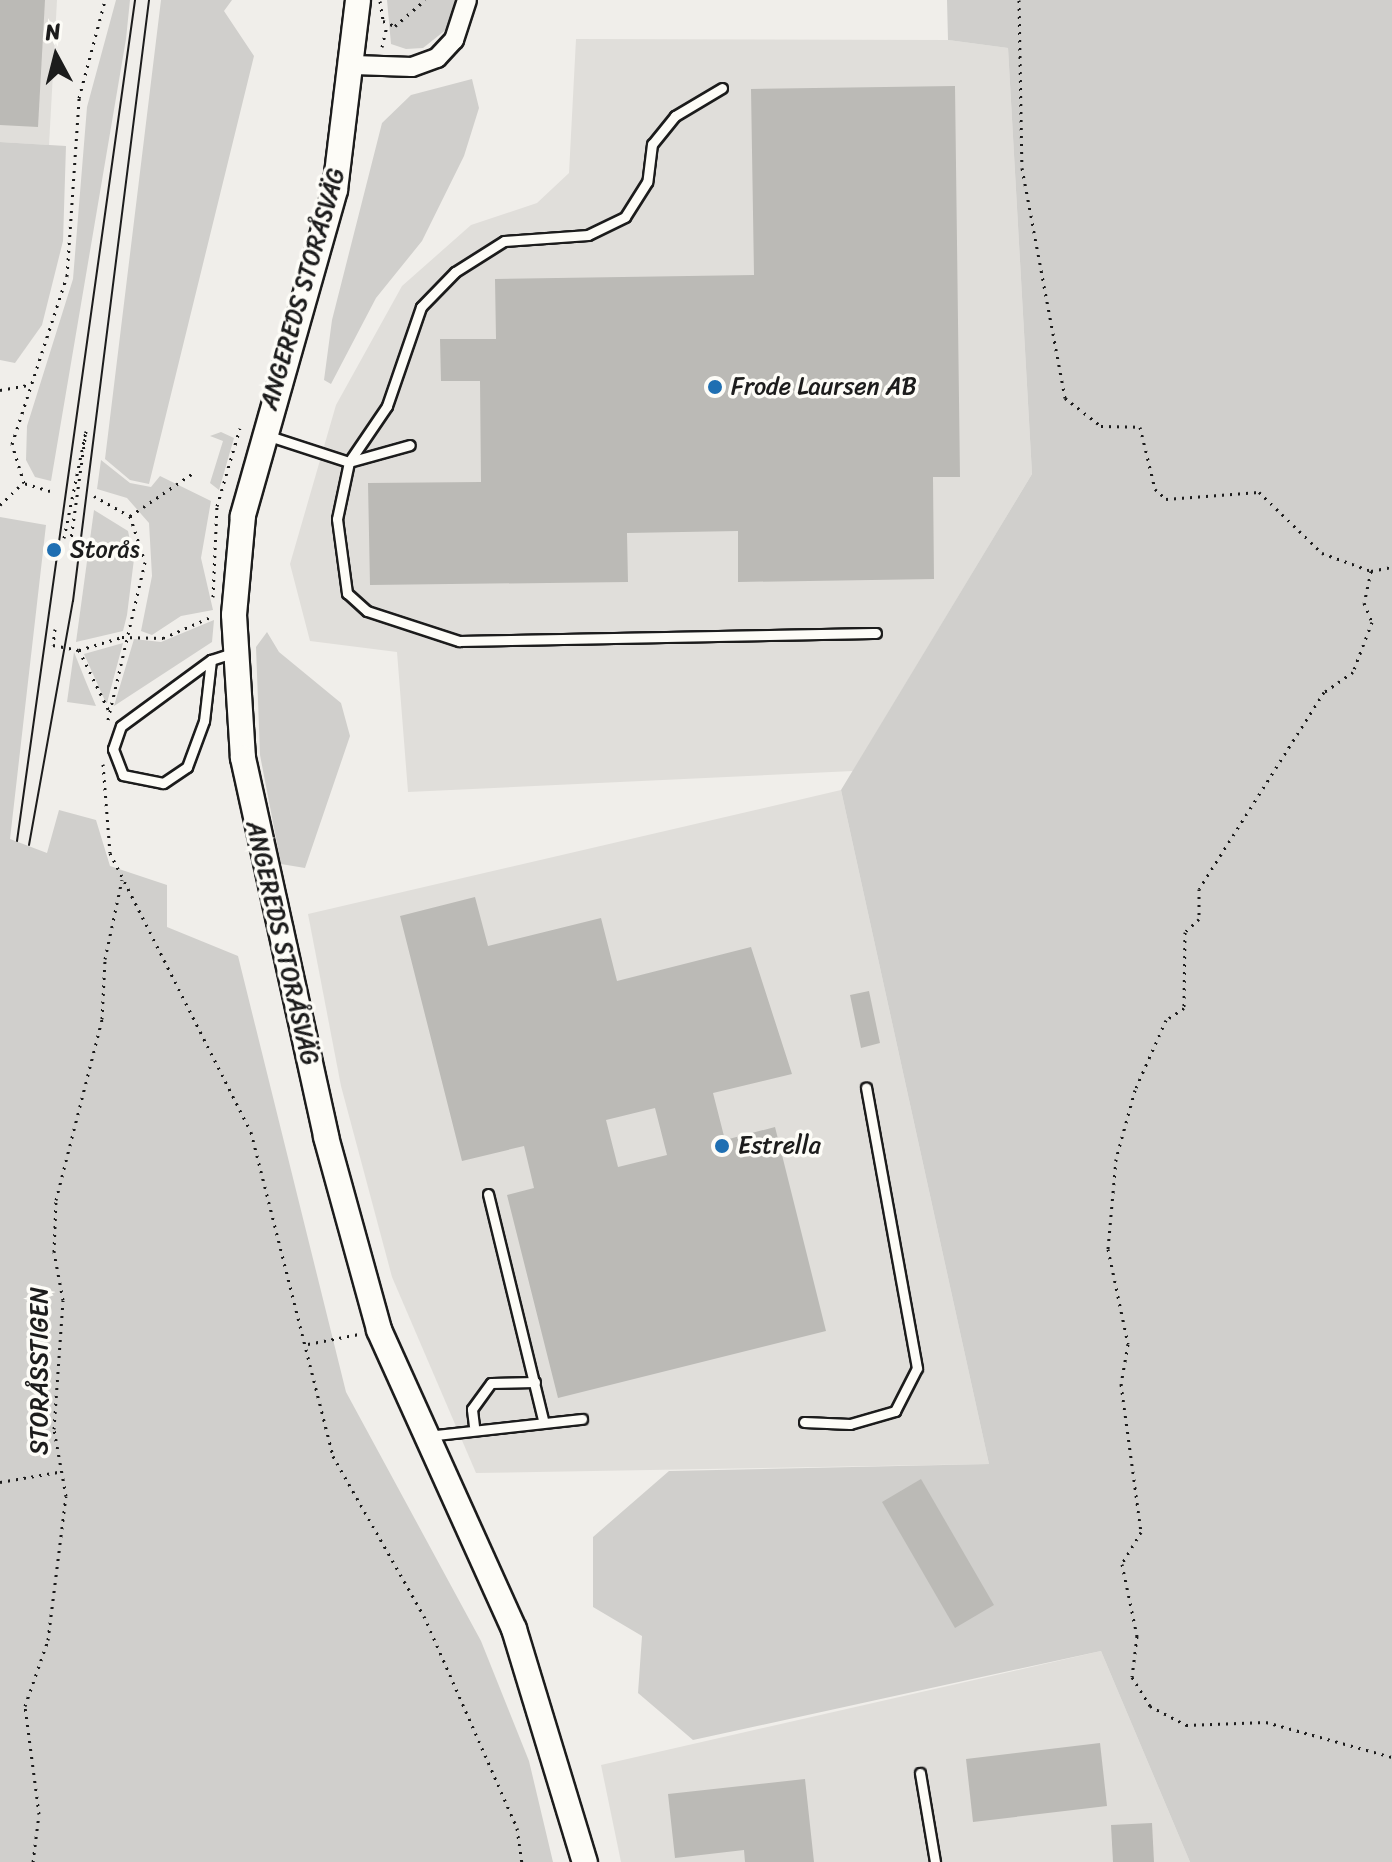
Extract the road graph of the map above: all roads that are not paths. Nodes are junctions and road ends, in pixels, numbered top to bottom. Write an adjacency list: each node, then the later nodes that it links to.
1 (358, 0): 3 (street, ANGEREDS STORÅSVÄG)
2 (467, 0): 3 (street)
3 (354, 65): 5 (street, ANGEREDS STORÅSVÄG)
4 (722, 88): 7 (lane)
5 (251, 431): 7 (lane, ANGEREDS STORÅSVÄG); 9 (street, ANGEREDS STORÅSVÄG)
6 (410, 445): 7 (lane)
7 (349, 462): 8 (lane)
8 (876, 633)
9 (235, 652): 10 (lane); 18 (street, ANGEREDS STORÅSVÄG)
10 (211, 660): 10 (lane)
11 (866, 1088): 16 (lane)
12 (488, 1194): 13 (lane)
13 (535, 1382): 15 (lane); 17 (lane)
14 (582, 1419): 15 (lane)
15 (543, 1420): 17 (lane)
16 (804, 1422)
17 (474, 1426): 18 (lane)
18 (422, 1438): 20 (street, ANGEREDS STORÅSVÄG)
19 (920, 1773): 21 (lane)
20 (585, 1862)
21 (935, 1862)

